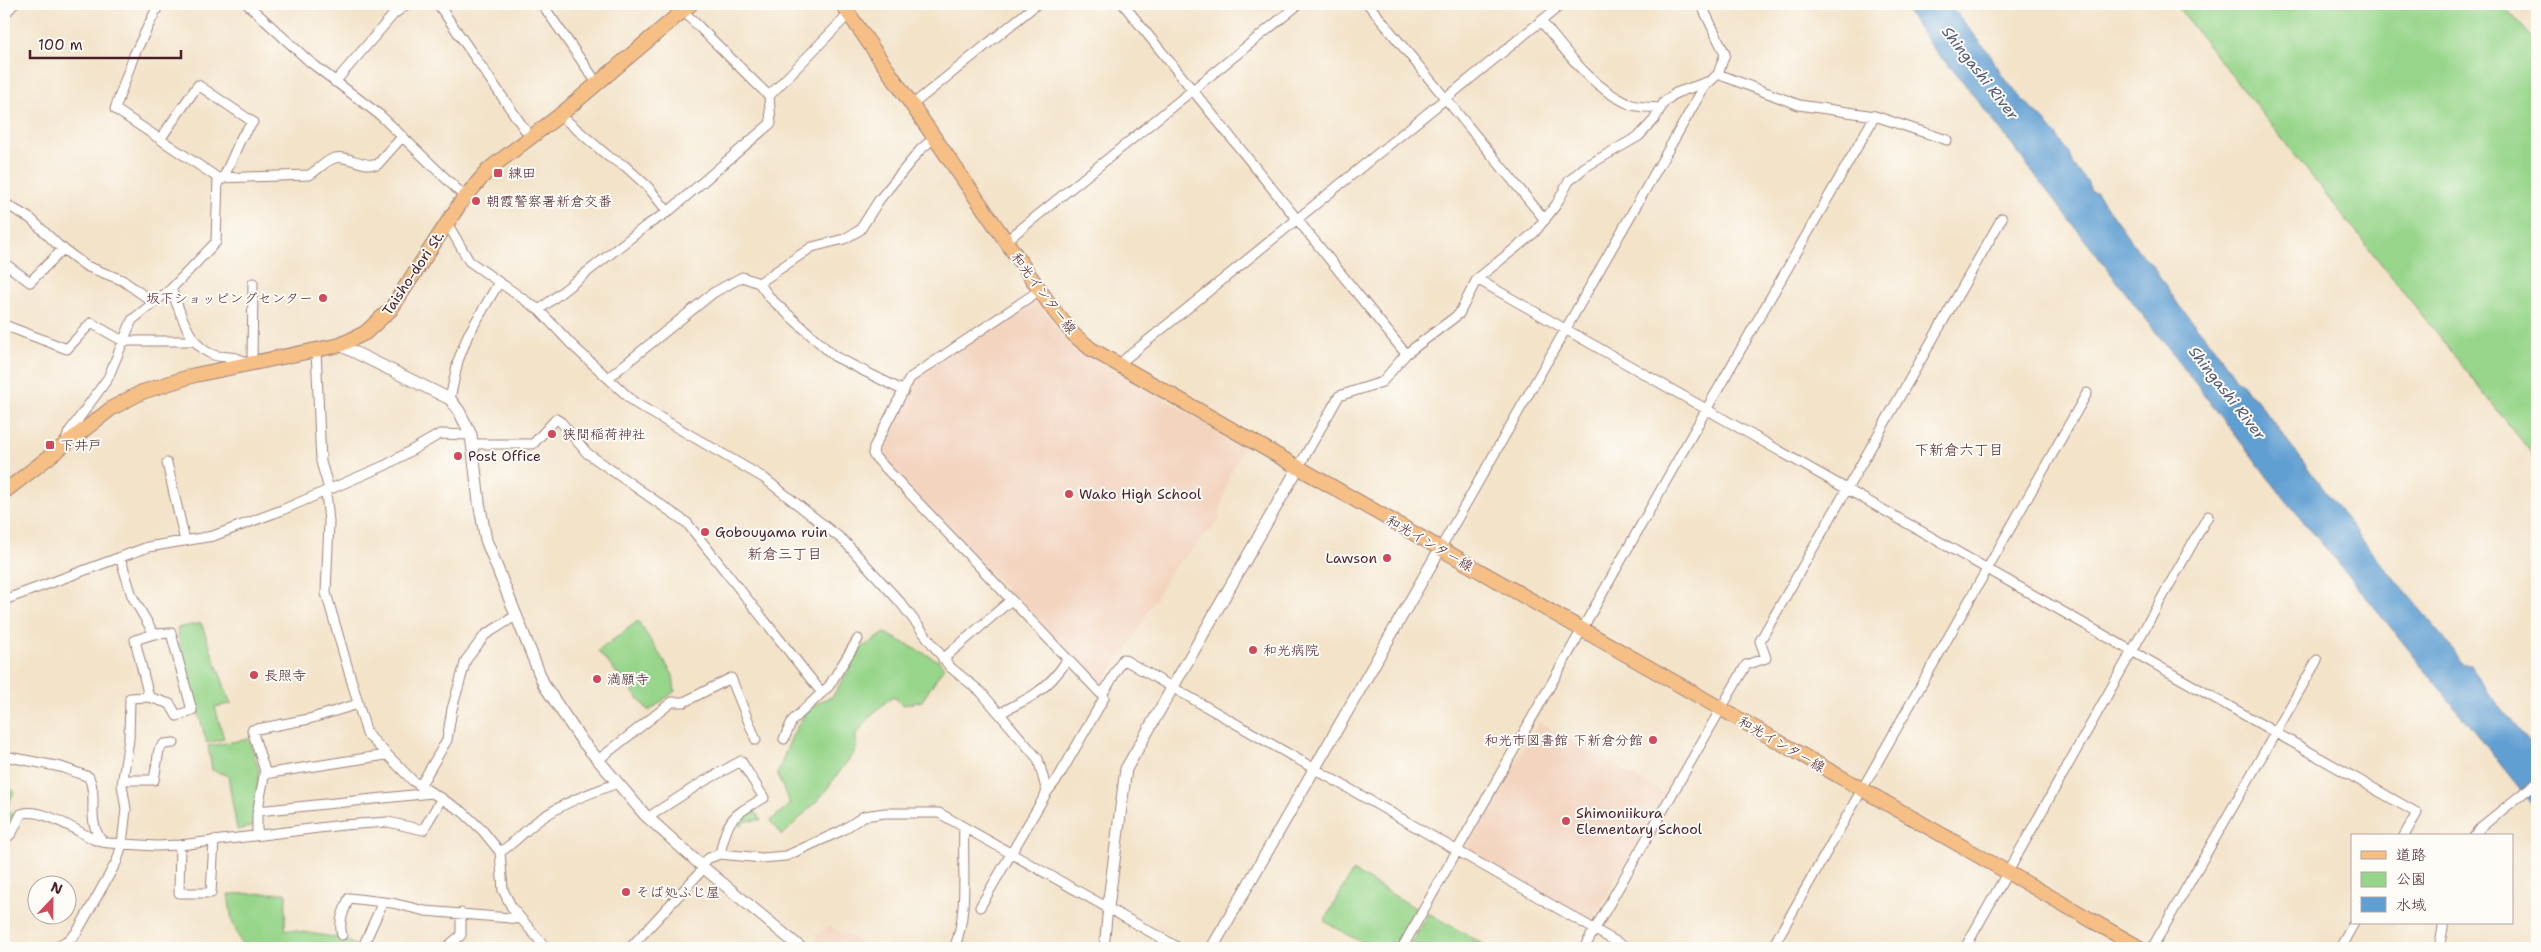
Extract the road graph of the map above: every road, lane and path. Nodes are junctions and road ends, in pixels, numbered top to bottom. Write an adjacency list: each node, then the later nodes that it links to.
1 (14, 4): 15 (street)
2 (159, 4): 30 (street)
3 (247, 4): 19 (street)
4 (407, 4): 19 (street)
5 (438, 4): 29 (street)
6 (542, 4): 20 (street)
7 (1037, 4): 24 (street)
8 (1123, 4): 21 (street)
9 (1300, 4): 21 (street)
10 (1368, 4): 23 (street)
11 (1562, 4): 16 (street)
12 (1701, 4): 17 (street)
13 (684, 7): 20 (main road, Taisho-dori St.); 22 (street)
14 (846, 9): 22 (street); 24 (main road, 和光インター線)
15 (4, 15)
16 (1541, 21): 23 (street); 25 (street)
17 (1718, 74): 18 (street); 27 (street)
18 (1710, 81): 25 (street); 53 (street)
19 (336, 82): 28 (street)
20 (597, 83): 26 (main road, Taisho-dori St.)
21 (1192, 91): 38 (street); 41 (street)
22 (769, 96): 36 (street)
23 (1445, 99): 38 (street); 39 (street)
24 (912, 105): 31 (main road, 和光インター線)
25 (1661, 108): 39 (street)
26 (560, 115): 29 (main road, Taisho-dori St.); 36 (street)
27 (1875, 116): 32 (street); 65 (street)
28 (403, 136): 33 (street); 34 (street)
29 (530, 137): 34 (main road, Taisho-dori St.)
30 (161, 138): 33 (street); 33 (street)
31 (934, 138): 41 (main road, 和光インター線); 45 (street)
32 (1947, 140)
33 (220, 179): 48 (street)
34 (465, 197): 40 (main road, Taisho-dori St.)
35 (4, 203): 42 (street)
36 (668, 212): 51 (street)
37 (2002, 218): 71 (street)
38 (1297, 219): 58 (street); 60 (street)
39 (1545, 220): 44 (street)
40 (447, 223): 47 (street); 56 (main road, Taisho-dori St.)
41 (1006, 241): 49 (main road, 和光インター線)
42 (63, 249): 43 (street); 50 (street)
43 (4, 263)
44 (1477, 279): 53 (street); 58 (street)
45 (759, 283): 61 (street); 62 (street)
46 (253, 284): 59 (street)
47 (498, 284): 51 (street); 64 (street)
48 (171, 289): 50 (street); 55 (street)
49 (1040, 290): 60 (main road, 和光インター線); 62 (street)
50 (153, 302): 54 (street)
51 (539, 310): 61 (street)
52 (4, 325): 54 (street)
53 (1566, 330): 65 (street); 75 (street)
54 (122, 341): 55 (street); 67 (street)
55 (194, 341): 59 (street)
56 (340, 345): 57 (main road, Taisho-dori St.); 64 (street)
57 (316, 350): 59 (main road, Taisho-dori St.); 70 (street)
58 (1406, 354): 69 (street)
59 (250, 363): 67 (main road, Taisho-dori St.)
60 (1120, 367): 69 (main road, 和光インター線)
61 (608, 378): 85 (street)
62 (904, 391): 79 (street)
63 (2086, 393): 77 (street)
64 (450, 399): 66 (street)
65 (1706, 410): 71 (street); 81 (street)
66 (472, 439): 70 (street); 80 (street); 89 (street)
67 (64, 446): 72 (main road, Taisho-dori St.)
68 (167, 463): 74 (street)
69 (1298, 468): 75 (main road, 和光インター線); 88 (street)
70 (328, 490): 74 (street); 92 (street)
71 (1848, 490): 77 (street); 93 (street)
72 (4, 492)
73 (2208, 516): 84 (street)
74 (185, 541): 76 (street)
75 (1440, 549): 81 (main road, 和光インター線); 102 (street)
76 (120, 557): 78 (street); 82 (street)
77 (1988, 570): 84 (street); 108 (street)
78 (4, 600)
79 (1011, 600): 85 (street); 86 (street)
80 (517, 614): 101 (street); 107 (street)
81 (1582, 630): 93 (main road, 和光インター線); 124 (street)
82 (154, 634): 91 (street); 91 (street)
83 (858, 639): 89 (street)
84 (2132, 652): 95 (street); 128 (street)
85 (943, 659): 94 (street)
86 (1067, 660): 90 (street); 94 (street)
87 (2317, 660): 95 (street)
88 (1172, 689): 90 (street); 102 (street); 130 (street)
89 (822, 693): 96 (street)
90 (1103, 693): 109 (street)
91 (149, 698): 104 (street)
92 (358, 704): 99 (street); 103 (street)
93 (1722, 709): 108 (main road, 和光インター線); 136 (street)
94 (1000, 714): 109 (street)
95 (2275, 733): 116 (street); 154 (street)
96 (784, 739)
97 (756, 740): 101 (street)
98 (174, 743): 104 (street)
99 (386, 754): 103 (street); 107 (street)
100 (4, 756): 118 (street)
101 (598, 760): 106 (street)
102 (1314, 770): 124 (street); 147 (street)
103 (264, 774): 112 (street)
104 (123, 780): 121 (street)
105 (2537, 782): 117 (street)
106 (618, 783): 113 (street); 123 (street)
107 (420, 786): 110 (street)
108 (1861, 790): 128 (main road, 和光インター線); 151 (street)
109 (1048, 792): 126 (street)
110 (432, 793): 111 (street); 112 (street)
111 (442, 798): 115 (street); 123 (street)
112 (258, 811): 115 (street)
113 (647, 818): 125 (street); 127 (street)
114 (964, 828): 125 (street); 126 (street); 144 (street)
115 (257, 834): 120 (street)
116 (2405, 834)
117 (2476, 834)
118 (101, 839): 119 (street); 121 (street)
119 (4, 840)
120 (214, 840): 122 (street); 122 (street)
121 (122, 844): 122 (street); 139 (street)
122 (180, 845)
123 (500, 852): 133 (street)
124 (1458, 852): 136 (street); 148 (street)
125 (720, 854): 127 (street)
126 (1011, 854): 130 (street); 131 (street)
127 (702, 867): 142 (street); 143 (street)
128 (2008, 873): 152 (street); 153 (main road, 和光インター線)
129 (384, 902): 132 (street); 137 (street); 140 (street)
130 (1108, 907): 145 (street); 146 (street)
131 (980, 908)
132 (461, 913): 133 (street); 141 (street)
133 (521, 918): 138 (street)
134 (2353, 924): 155 (street)
135 (2444, 924): 156 (street)
136 (1594, 930): 149 (street); 150 (street)
137 (342, 935)
138 (540, 946)
139 (54, 948)
140 (372, 948)
141 (446, 948)
142 (630, 948)
143 (801, 948)
144 (954, 948)
145 (1104, 948)
146 (1179, 948)
147 (1212, 948)
148 (1402, 948)
149 (1584, 948)
150 (1627, 948)
151 (1772, 948)
152 (1965, 948)
153 (2140, 948)
154 (2152, 948)
155 (2340, 948)
156 (2438, 948)

